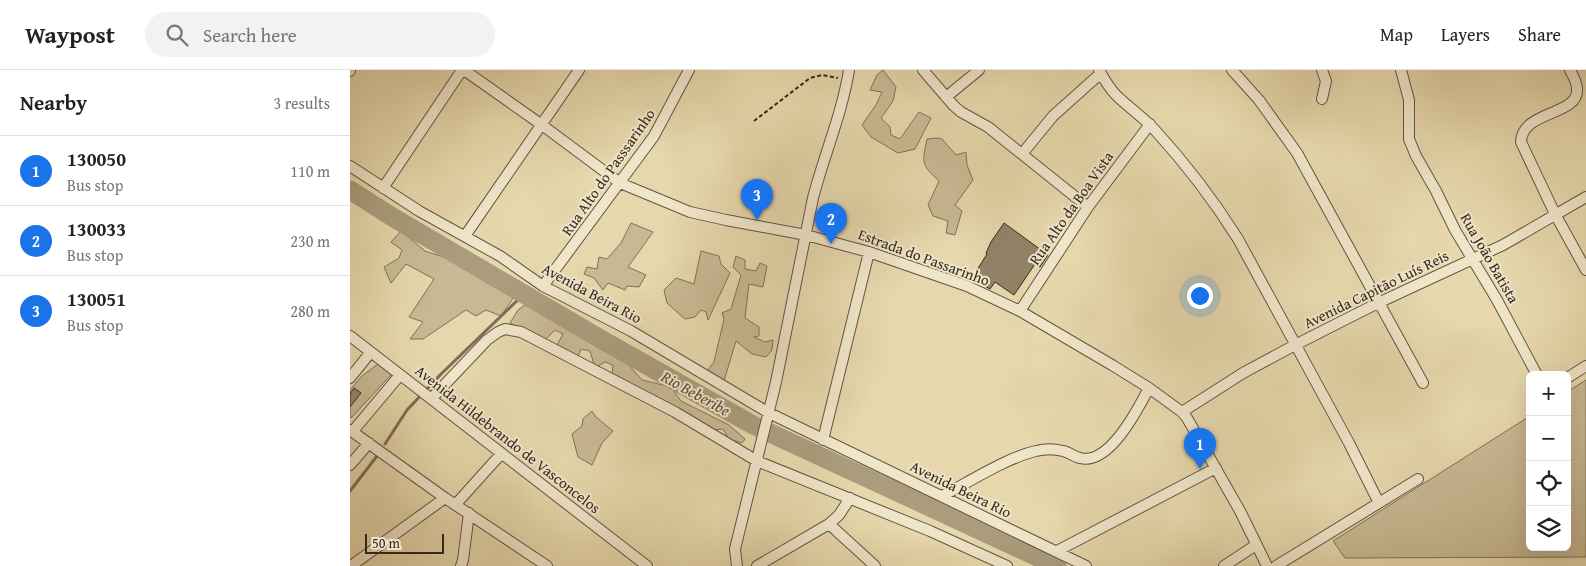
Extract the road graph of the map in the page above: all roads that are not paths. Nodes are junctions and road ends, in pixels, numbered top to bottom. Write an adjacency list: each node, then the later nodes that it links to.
1 (463, 70): 15 (street, Estrada do Passarinho); 19 (street)
2 (579, 70): 15 (street)
3 (689, 70): 18 (street, Rua Alto do Passsarinho)
4 (923, 70): 12 (street)
5 (979, 70): 12 (street)
6 (1232, 70): 29 (street)
7 (1322, 70): 13 (street)
8 (1402, 70): 26 (street, Rua João Batista)
9 (1570, 70): 22 (street)
10 (1100, 72): 14 (street); 16 (street)
11 (848, 75): 23 (street)
12 (946, 96): 16 (street)
13 (1322, 99)
14 (1150, 124): 21 (street, Rua Alto da Boa Vista); 32 (street)
15 (542, 125): 18 (street, Estrada do Passarinho); 24 (street)
16 (1022, 154): 21 (street)
17 (350, 166): 19 (street, Avenida Beira Rio)
18 (620, 184): 23 (street, Estrada do Passarinho); 28 (street, Rua Alto do Passsarinho)
19 (383, 188): 24 (street, Avenida Beira Rio)
20 (1586, 197): 22 (street, Avenida Capitão Luís Reis)
21 (1088, 206): 30 (street, Rua Alto da Boa Vista)
22 (1555, 214): 26 (street, Avenida Capitão Luís Reis); 27 (street)
23 (806, 235): 25 (street, Estrada do Passarinho); 43 (street)
24 (465, 236): 28 (street, Avenida Beira Rio)
25 (870, 252): 30 (street, Estrada do Passarinho); 45 (street)
26 (1473, 260): 29 (street, Avenida Capitão Luís Reis); 35 (street, Rua João Batista)
27 (1586, 270)
28 (544, 286): 43 (street, Avenida Beira Rio)
29 (1378, 303): 32 (street, Avenida Capitão Luís Reis); 39 (street)
30 (1020, 311): 40 (street, Estrada do Passarinho)
31 (350, 336): 33 (street, Avenida Hildebrando de Vasconcelos)
32 (1294, 345): 42 (street, Avenida Capitão Luís Reis); 55 (street)
33 (370, 353): 36 (street, Avenida Hildebrando de Vasconcelos); 38 (street)
34 (1586, 366): 37 (street)
35 (1535, 371)
36 (400, 375): 41 (street, Avenida Hildebrando de Vasconcelos); 44 (street)
37 (1571, 375)
38 (350, 378)
39 (1423, 383)
40 (1149, 388): 42 (street, Estrada do Passarinho); 52 (street)
41 (427, 395): 47 (street, Avenida Hildebrando de Vasconcelos); 48 (street)
42 (1182, 412): 50 (street, Estrada do Passarinho)
43 (768, 417): 45 (street, Avenida Beira Rio); 48 (street)
44 (351, 431): 46 (street)
45 (823, 440): 52 (street, Avenida Beira Rio)
46 (369, 443): 49 (street); 53 (street)
47 (501, 454): 56 (street); 64 (street, Avenida Hildebrando de Vasconcelos)
48 (758, 456): 54 (street); 65 (street)
49 (350, 465)
50 (1216, 468): 59 (street, Estrada do Passarinho); 60 (street)
51 (1418, 479): 55 (street)
52 (942, 496): 60 (street, Avenida Beira Rio)
53 (445, 498): 56 (street); 62 (street)
54 (850, 498): 58 (street); 68 (street)
55 (1379, 502): 72 (street)
56 (456, 504): 57 (street)
57 (469, 513): 61 (street); 63 (street)
58 (829, 524): 66 (street); 67 (street)
59 (1256, 545): 70 (street); 71 (street, Estrada do Passarinho)
60 (1057, 551): 69 (street, Avenida Beira Rio)
61 (465, 564)
62 (350, 566)
63 (547, 566)
64 (647, 566)
65 (737, 566)
66 (758, 566)
67 (875, 566)
68 (1007, 566)
69 (1086, 566)
70 (1224, 566)
71 (1267, 566)
72 (1276, 566)

